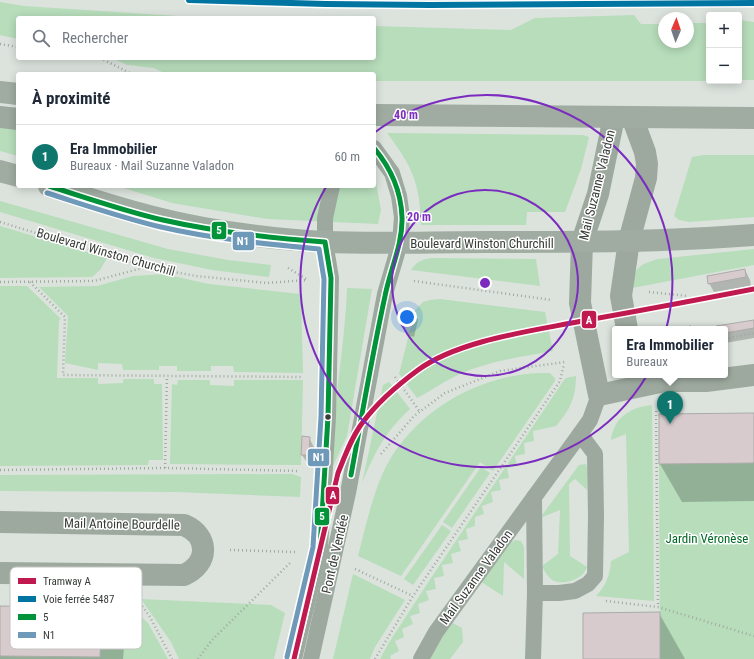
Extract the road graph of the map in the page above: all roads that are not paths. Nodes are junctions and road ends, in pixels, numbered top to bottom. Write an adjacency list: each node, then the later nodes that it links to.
1 (0, 92): 2 (main road)
2 (16, 94)
3 (376, 116): 4 (main road)
4 (397, 116): 6 (main road); 9 (lane)
5 (0, 117): 8 (street)
6 (623, 117): 7 (main road); 16 (street, Mail Suzanne Valadon); 18 (street, Mail Suzanne Valadon)
7 (754, 118)
8 (16, 119)
9 (376, 126)
10 (376, 151): 19 (lane, Pont de Vendée)
11 (0, 171): 12 (main road)
12 (16, 175)
13 (56, 188): 17 (main road, Boulevard Winston Churchill)
14 (332, 188): 17 (lane, Pont de Vendée)
15 (754, 234): 16 (main road, Boulevard Winston Churchill)
16 (629, 241): 18 (main road, Boulevard Winston Churchill); 20 (street, Mail Suzanne Valadon)
17 (325, 242): 19 (main road, Boulevard Winston Churchill); 31 (lane, Pont de Vendée)
18 (582, 242): 19 (main road, Boulevard Winston Churchill); 23 (street, Mail Suzanne Valadon)
19 (400, 243): 32 (lane, Pont de Vendée)
20 (627, 326)
21 (754, 375): 22 (street)
22 (638, 380): 23 (street)
23 (599, 395): 24 (lane, Mail Suzanne Valadon)
24 (580, 434): 25 (lane, Mail Suzanne Valadon); 30 (lane)
25 (534, 497): 30 (lane, Mail Suzanne Valadon); 33 (lane, Mail Suzanne Valadon)
26 (0, 522): 29 (street, Mail Antoine Bourdelle)
27 (0, 573): 28 (street, Mail Antoine Bourdelle)
28 (10, 573)
29 (142, 574)
30 (535, 593): 34 (lane, Mail Suzanne Valadon)
31 (294, 659)
32 (311, 659)
33 (421, 659)
34 (534, 659)

